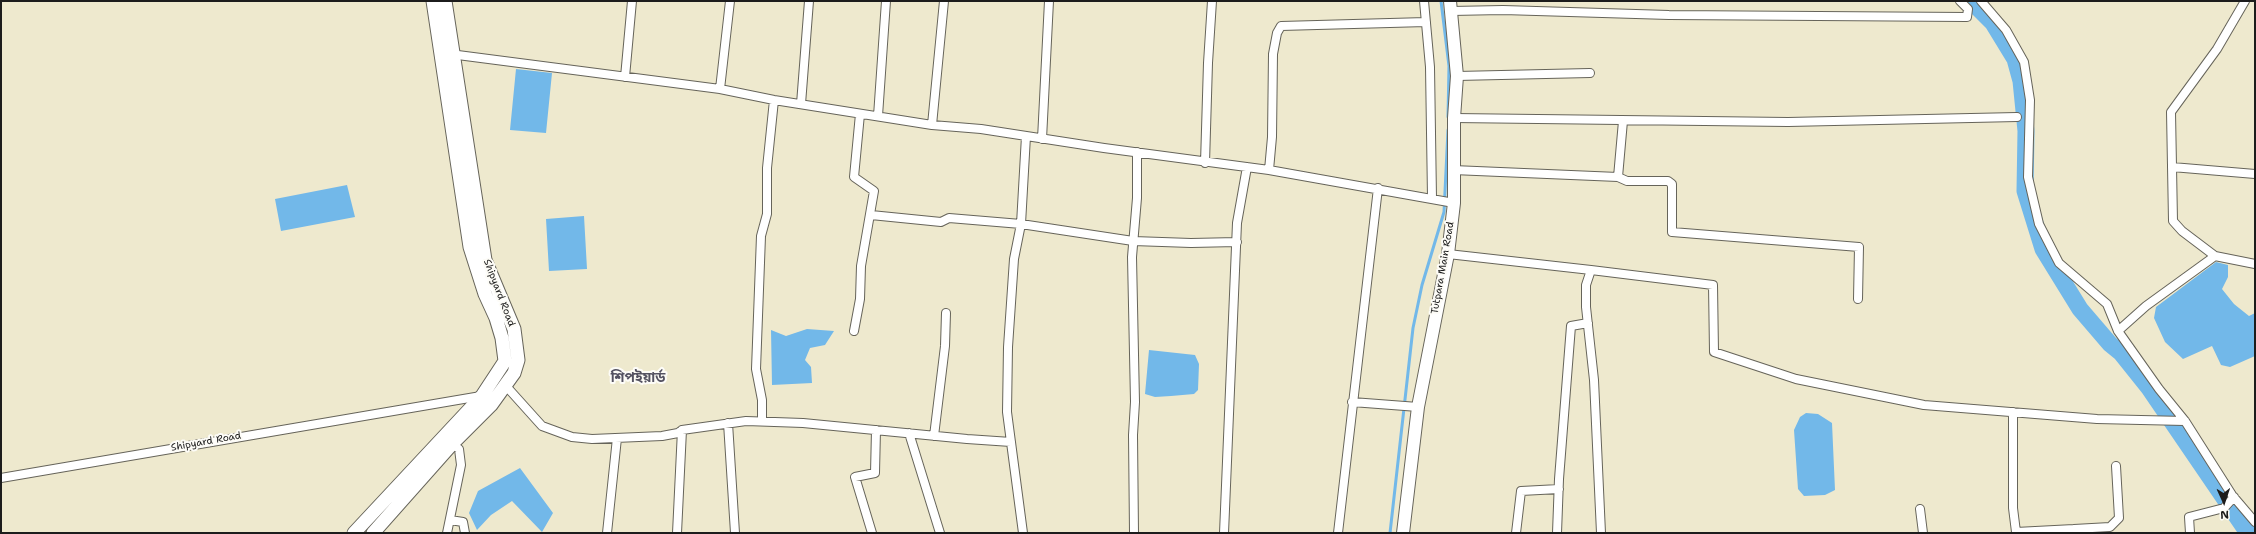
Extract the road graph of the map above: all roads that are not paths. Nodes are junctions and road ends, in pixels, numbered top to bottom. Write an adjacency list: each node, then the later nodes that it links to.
1 (433, 1): 16 (main road, Shipyard Road)
2 (445, 1): 16 (main road, Shipyard Road)
3 (632, 1): 19 (street)
4 (730, 1): 20 (street)
5 (809, 1): 22 (street)
6 (886, 1): 24 (street)
7 (944, 1): 28 (street)
8 (1050, 1): 30 (street)
9 (1212, 1): 32 (street)
10 (1424, 1): 15 (street)
11 (1960, 1): 14 (street)
12 (1981, 1): 54 (street)
13 (2245, 1): 34 (street)
14 (1450, 6): 18 (street, Tutpara Main Road)
15 (1426, 22): 35 (street); 40 (street)
16 (447, 54): 19 (street); 55 (main road, Shipyard Road); 56 (main road, Shipyard Road)
17 (1590, 73): 18 (street)
18 (1457, 76): 26 (street, Tutpara Main Road)
19 (625, 77): 20 (street)
20 (720, 89): 21 (street)
21 (774, 100): 22 (street); 60 (street)
22 (801, 104): 23 (street)
23 (860, 114): 24 (street); 42 (street)
24 (878, 116): 28 (street)
25 (2017, 117): 27 (street)
26 (1454, 118): 27 (street); 36 (street, Tutpara Main Road)
27 (1623, 121): 38 (street)
28 (932, 125): 29 (street)
29 (1026, 136): 30 (street); 43 (street)
30 (1042, 139): 31 (street)
31 (1137, 152): 32 (street); 44 (street)
32 (1205, 163): 33 (street)
33 (1247, 167): 35 (street); 45 (street)
34 (2172, 167): 37 (street); 47 (street)
35 (1269, 170): 39 (street)
36 (1453, 170): 38 (street); 41 (street, Tutpara Main Road)
37 (2255, 174)
38 (1618, 177): 50 (street)
39 (1378, 188): 40 (street); 57 (street)
40 (1432, 198): 41 (street)
41 (1454, 203): 46 (street, Tutpara Main Road)
42 (871, 215): 43 (street); 53 (street)
43 (1021, 224): 44 (street); 68 (street)
44 (1133, 241): 45 (street); 90 (street)
45 (1237, 242): 91 (street)
46 (1448, 254): 49 (street); 58 (street, Tutpara Main Road)
47 (2215, 256): 48 (street); 54 (street)
48 (2255, 264)
49 (1591, 270): 52 (street); 59 (street)
50 (1858, 299)
51 (946, 313): 66 (street)
52 (1588, 323): 72 (street); 96 (street)
53 (854, 331)
54 (2118, 331): 61 (street)
55 (506, 386): 67 (street); 69 (main road, Shipyard Road)
56 (482, 396): 71 (street, Shipyard Road); 80 (main road)
57 (1352, 402): 58 (street); 92 (street)
58 (1413, 406): 93 (street, Tutpara Main Road)
59 (2013, 412): 61 (street); 79 (street)
60 (762, 421): 62 (street); 64 (street)
61 (2185, 421): 73 (street)
62 (728, 423): 63 (street); 86 (street)
63 (682, 430): 67 (street); 85 (street)
64 (876, 430): 65 (street); 87 (street)
65 (909, 433): 66 (street); 88 (street)
66 (934, 436): 68 (street)
67 (617, 438): 84 (street)
68 (1011, 442): 89 (street)
69 (452, 444): 77 (street); 81 (main road, Shipyard Road)
70 (2116, 466): 79 (street)
71 (1, 478)
72 (1558, 489): 94 (street); 95 (street)
73 (2234, 497): 75 (street); 98 (street)
74 (1920, 509): 97 (street)
75 (2244, 511): 76 (street); 78 (street)
76 (2255, 516)
77 (450, 520): 82 (street); 83 (street)
78 (2255, 522)
79 (2074, 531)
80 (354, 533)
81 (373, 533)
82 (448, 533)
83 (465, 533)
84 (607, 533)
85 (677, 533)
86 (735, 533)
87 (872, 533)
88 (940, 533)
89 (1023, 533)
90 (1134, 533)
91 (1224, 533)
92 (1338, 533)
93 (1403, 533)
94 (1516, 533)
95 (1557, 533)
96 (1601, 533)
97 (1923, 533)
98 (2190, 533)

